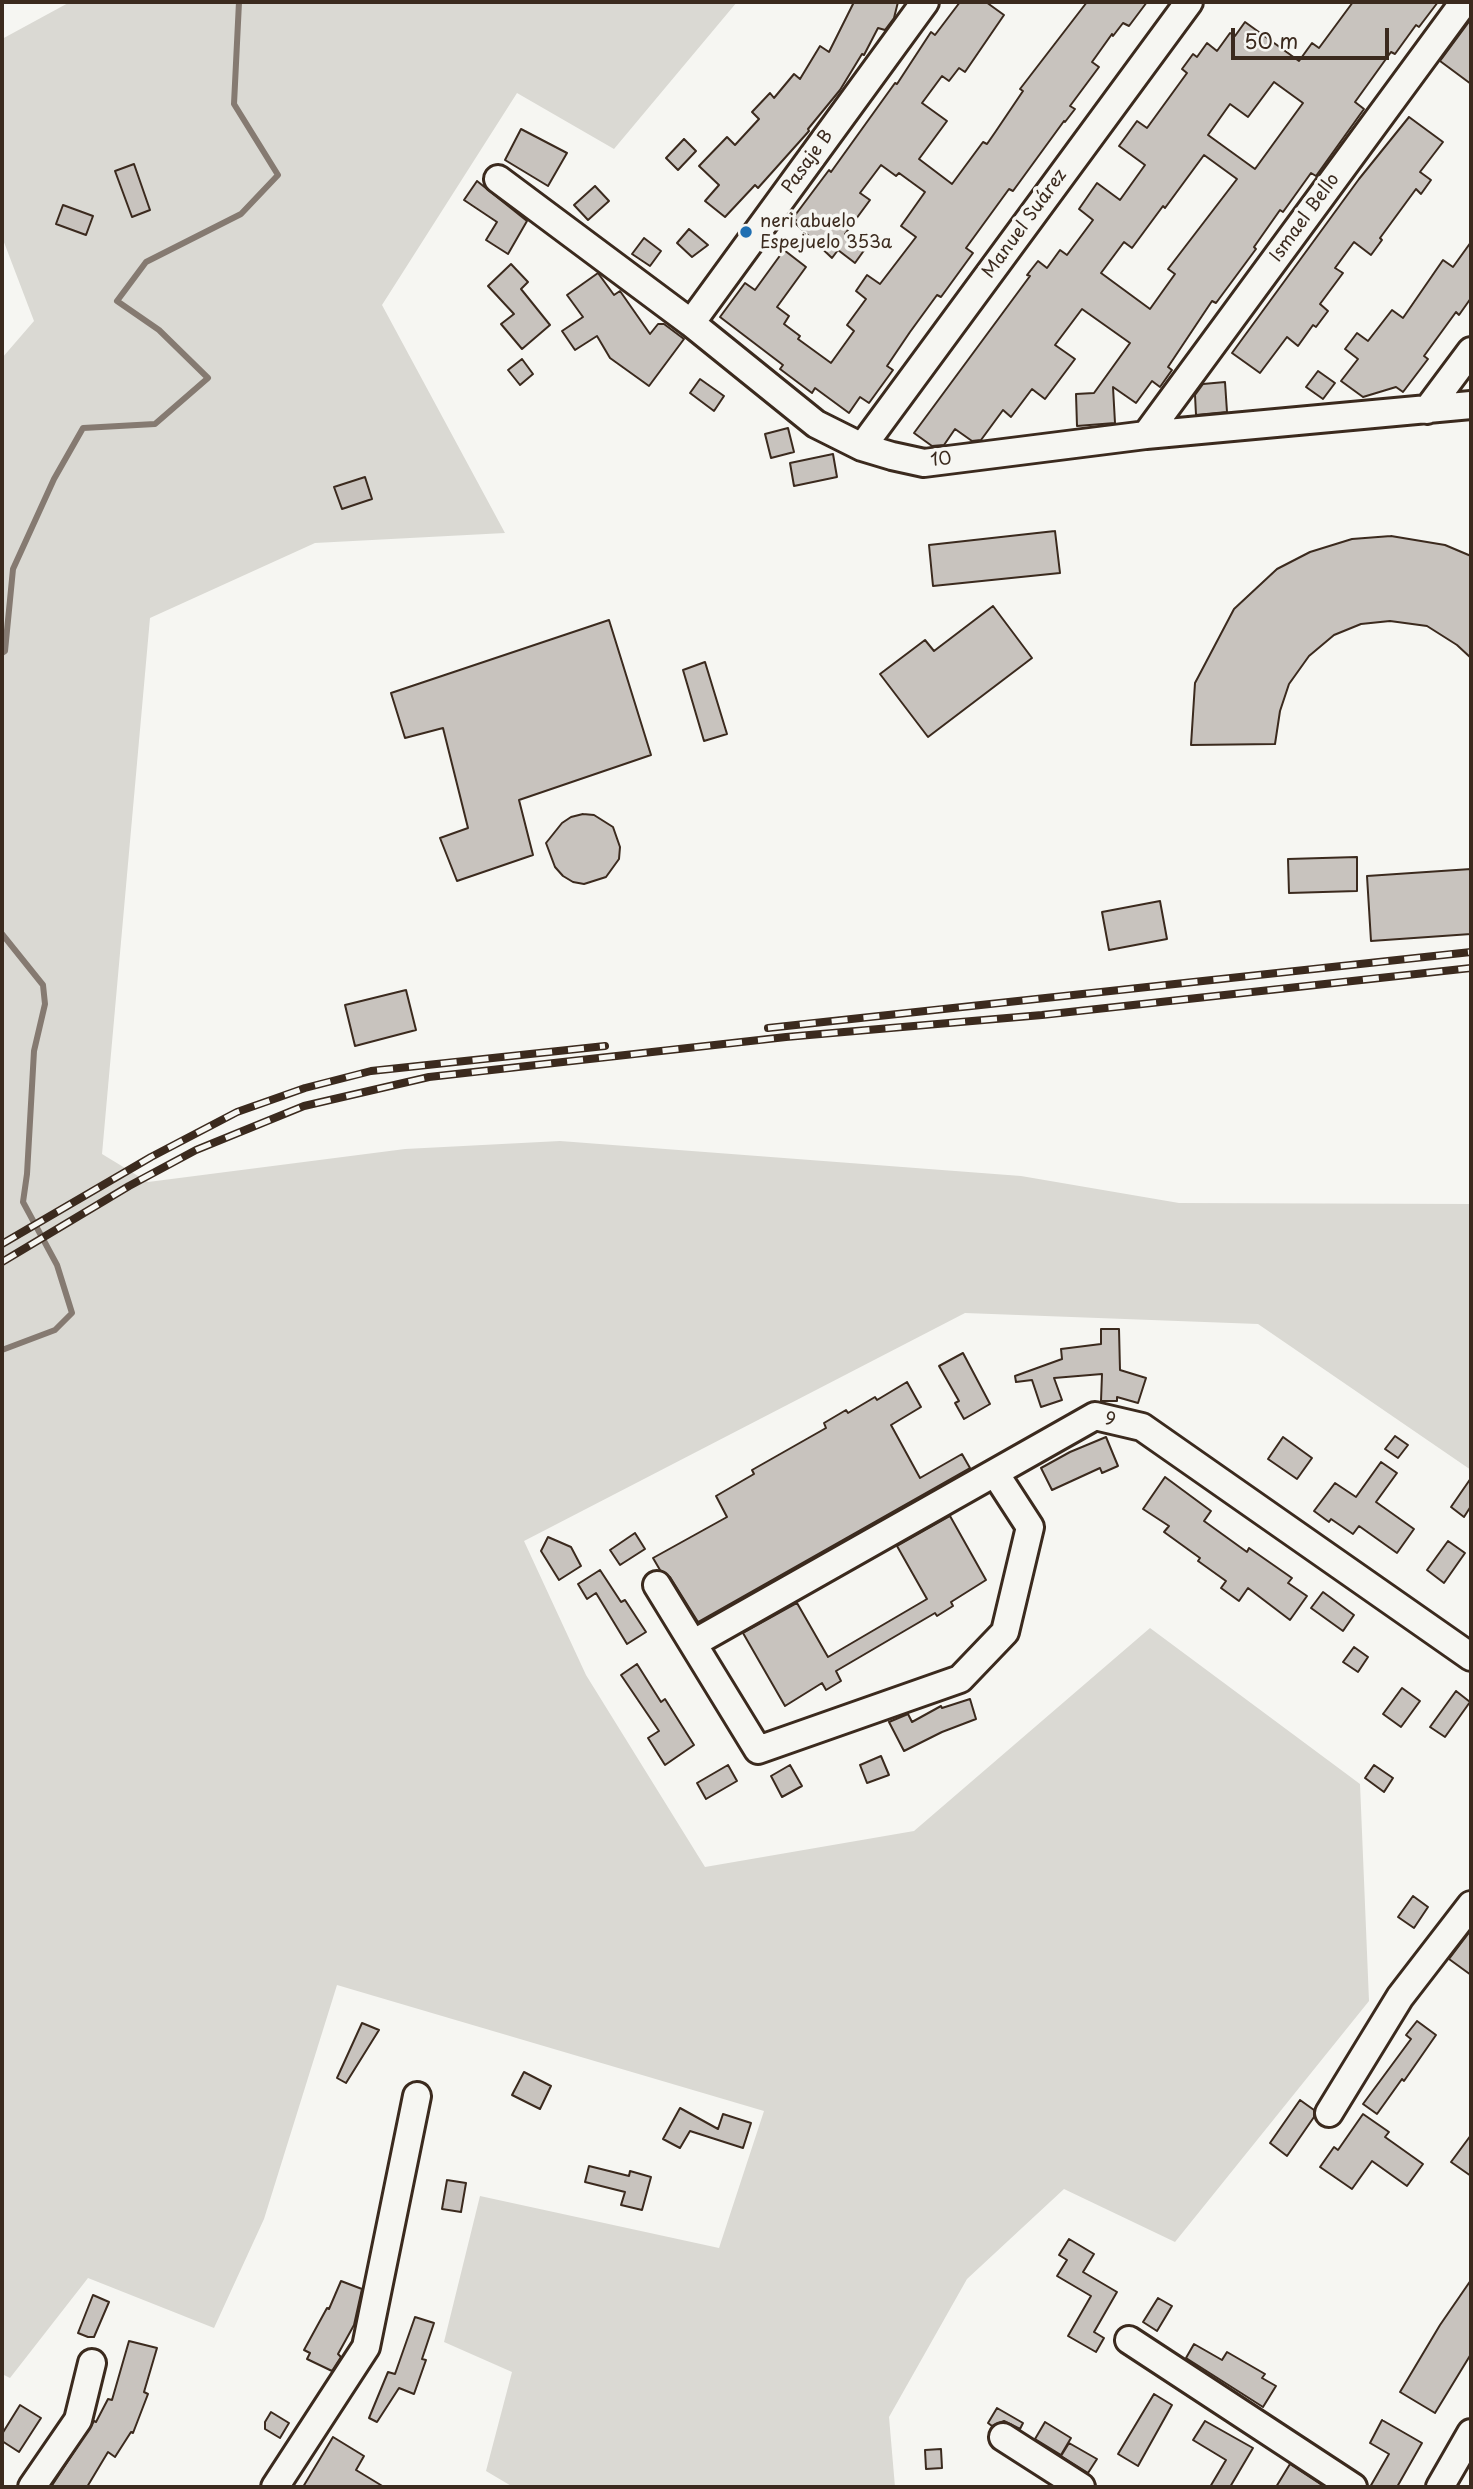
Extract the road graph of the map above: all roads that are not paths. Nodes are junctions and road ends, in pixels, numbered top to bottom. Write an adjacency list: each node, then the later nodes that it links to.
1 (925, 2): 5 (street, Pasaje B)
2 (1189, 2): 10 (street, Manuel Suárez)
3 (1464, 2): 9 (street, Ismael Bello)
4 (498, 179): 5 (street, 10)
5 (691, 323): 10 (street, 10)
6 (1471, 351): 8 (street)
7 (1471, 405): 8 (street, 10)
8 (1427, 410): 9 (street, 10)
9 (1146, 435): 10 (street, 10)
10 (862, 447)
11 (995, 1473): 13 (street, 9); 13 (street); 14 (street, 9)
12 (657, 1585): 13 (street)
13 (694, 1643)
14 (1471, 1657)
15 (1471, 1905): 17 (street)
16 (417, 2096): 23 (street)
17 (1329, 2113)
18 (1129, 2340): 25 (street)
19 (92, 2363): 22 (street)
20 (1471, 2433): 26 (street)
21 (1003, 2437): 24 (street)
22 (32, 2487)
23 (275, 2487)
24 (1081, 2487)
25 (1353, 2487)
26 (1440, 2487)

